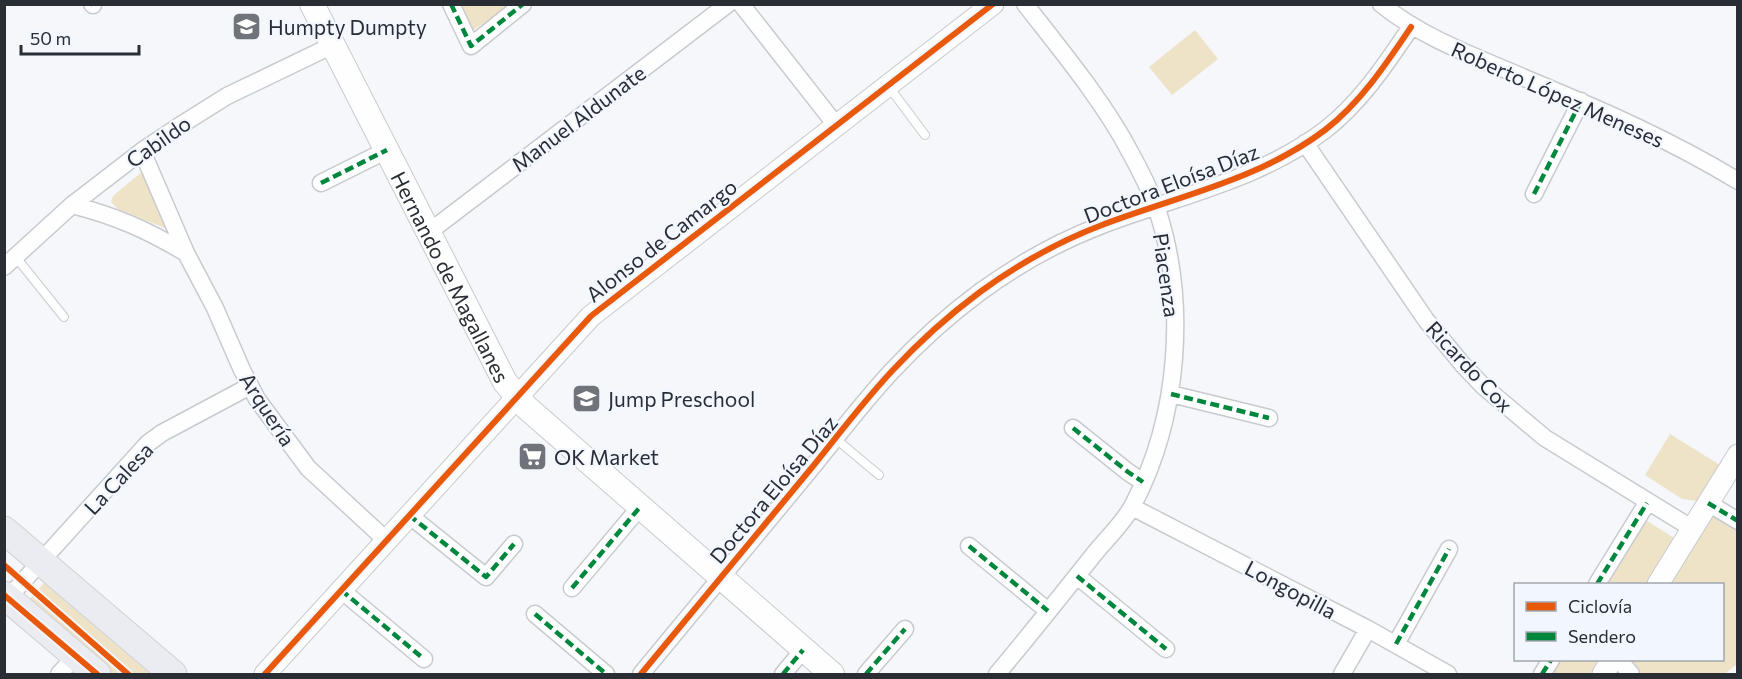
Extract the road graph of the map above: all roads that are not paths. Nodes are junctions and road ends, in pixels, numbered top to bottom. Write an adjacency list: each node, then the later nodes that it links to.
1 (312, 4): 10 (main road, Hernando de Magallanes)
2 (451, 4): 3 (street)
3 (523, 4)
4 (728, 4): 23 (street, Manuel Aldunate)
5 (741, 4): 13 (street)
6 (993, 4): 11 (street, Alonso de Camargo)
7 (1025, 4): 22 (street, Piacenza)
8 (1381, 4): 9 (street, Roberto López Meneses)
9 (1411, 27): 12 (street, Roberto López Meneses); 15 (street, Doctora Eloísa Díaz)
10 (333, 45): 16 (main road, Hernando de Magallanes); 17 (street, Cabildo)
11 (887, 86): 13 (street, Alonso de Camargo); 14 (lane)
12 (1581, 101): 18 (street, Roberto López Meneses); 20 (street)
13 (836, 125): 29 (street, Alonso de Camargo)
14 (925, 135)
15 (1305, 143): 22 (street, Doctora Eloísa Díaz); 36 (street, Ricardo Cox)
16 (387, 150): 19 (street); 23 (main road, Hernando de Magallanes)
17 (142, 151): 21 (street, Cabildo); 24 (street, Arquería)
18 (1737, 181)
19 (321, 183)
20 (1534, 194)
21 (72, 205): 24 (street); 25 (street, Cabildo)
22 (1156, 207): 28 (street, Piacenza); 32 (street, Doctora Eloísa Díaz)
23 (429, 232): 29 (main road, Hernando de Magallanes)
24 (186, 253): 27 (street, Arquería)
25 (10, 262): 26 (lane)
26 (64, 317)
27 (249, 386): 44 (street, Arquería); 48 (street, La Calesa)
28 (1171, 394): 30 (street); 35 (street, Piacenza)
29 (516, 396): 38 (main road, Hernando de Magallanes); 40 (street, Alonso de Camargo)
30 (1269, 418)
31 (1073, 428): 35 (street)
32 (836, 439): 34 (lane); 50 (street, Doctora Eloísa Díaz)
33 (1737, 455): 37 (street)
34 (879, 475)
35 (1143, 482): 39 (street, Piacenza)
36 (1647, 503): 42 (street, Ricardo Cox); 51 (street)
37 (1708, 503): 41 (street); 42 (street)
38 (640, 507): 50 (main road, Hernando de Magallanes); 53 (street)
39 (1132, 507): 49 (street, Piacenza); 59 (street, Longopilla)
40 (409, 515): 44 (street, Alonso de Camargo); 45 (street)
41 (1737, 521)
42 (1693, 529): 52 (street)
43 (4, 530): 48 (main road)
44 (386, 540): 54 (street, Alonso de Camargo)
45 (514, 544)
46 (969, 546): 56 (street)
47 (1449, 549): 60 (street)
48 (42, 562): 55 (street, La Calesa); 69 (main road)
49 (1077, 576): 56 (street, Piacenza); 61 (street)
50 (721, 578): 62 (main road, Hernando de Magallanes); 72 (street, Doctora Eloísa Díaz)
51 (1598, 583)
52 (1659, 583)
53 (572, 588)
54 (341, 590): 63 (street); 70 (street, Alonso de Camargo)
55 (6, 596): 67 (main road)
56 (1048, 611): 76 (street, Piacenza)
57 (535, 614): 71 (street)
58 (905, 629): 75 (street)
59 (1368, 629): 60 (street, Longopilla); 77 (street)
60 (1396, 644): 78 (street, Longopilla)
61 (1166, 649)
62 (803, 650): 73 (street); 74 (main road, Hernando de Magallanes)
63 (424, 659)
64 (1550, 661): 79 (street)
65 (1611, 661): 80 (street)
66 (1620, 661): 81 (street)
67 (68, 665): 68 (main road)
68 (97, 675)
69 (173, 675)
70 (265, 675)
71 (606, 675)
72 (641, 675)
73 (783, 675)
74 (832, 675)
75 (866, 675)
76 (997, 675)
77 (1342, 675)
78 (1448, 675)
79 (1542, 675)
80 (1603, 675)
81 (1630, 675)

